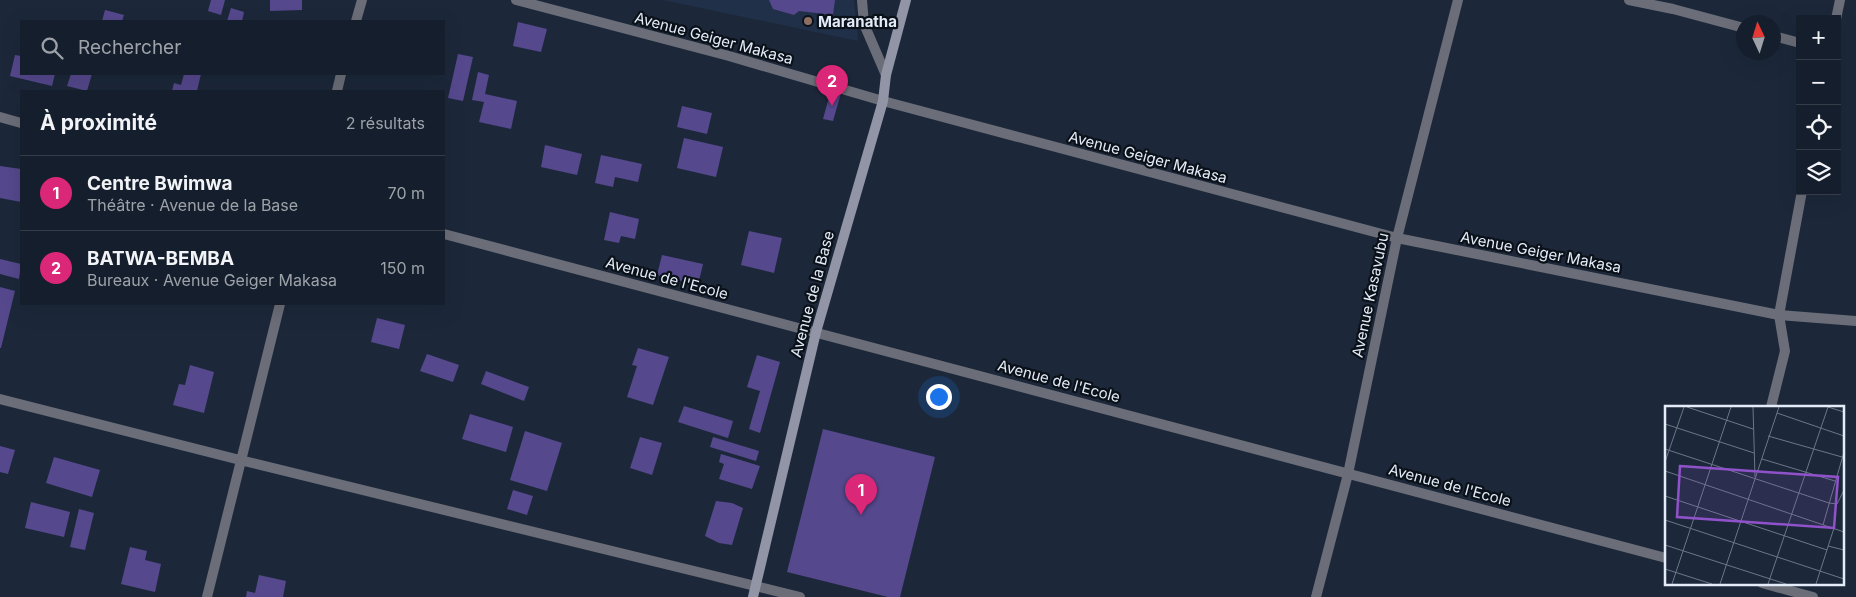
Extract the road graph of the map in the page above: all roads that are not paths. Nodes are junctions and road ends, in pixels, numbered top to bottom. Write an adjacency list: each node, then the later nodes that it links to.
1 (362, 0): 9 (street)
2 (516, 0): 16 (street, Avenue Geiger Makasa)
3 (862, 0): 14 (street)
4 (906, 0): 14 (main road, Avenue de la Base)
5 (1458, 0): 21 (street, Avenue Kasavubu)
6 (1629, 0): 10 (street)
7 (1840, 0): 8 (street)
8 (1837, 15)
9 (356, 20)
10 (1736, 26)
11 (1781, 38): 12 (street)
12 (1796, 42)
13 (342, 75): 15 (street)
14 (886, 75): 16 (main road, Avenue de la Base)
15 (337, 90)
16 (883, 101): 21 (street, Avenue Geiger Makasa); 25 (main road, Avenue de la Base)
17 (0, 117): 18 (street)
18 (20, 123)
19 (1801, 195): 23 (street)
20 (445, 234): 25 (street, Avenue de l'Ecole)
21 (1397, 238): 23 (street, Avenue Geiger Makasa); 29 (street, Avenue Kasavubu)
22 (280, 305): 28 (street)
23 (1779, 315): 24 (street, Avenue Geiger Makasa); 27 (street)
24 (1856, 321)
25 (816, 332): 29 (street, Avenue de l'Ecole); 32 (main road, Avenue de la Base)
26 (0, 399): 28 (street)
27 (1771, 406)
28 (240, 460): 32 (street); 33 (street)
29 (1348, 474): 30 (street, Avenue de l'Ecole); 36 (street, Avenue Kasavubu)
30 (1665, 558)
31 (1766, 584): 37 (street)
32 (756, 585): 34 (main road, Avenue de la Base); 35 (street)
33 (207, 597)
34 (753, 597)
35 (800, 597)
36 (1316, 597)
37 (1813, 597)

